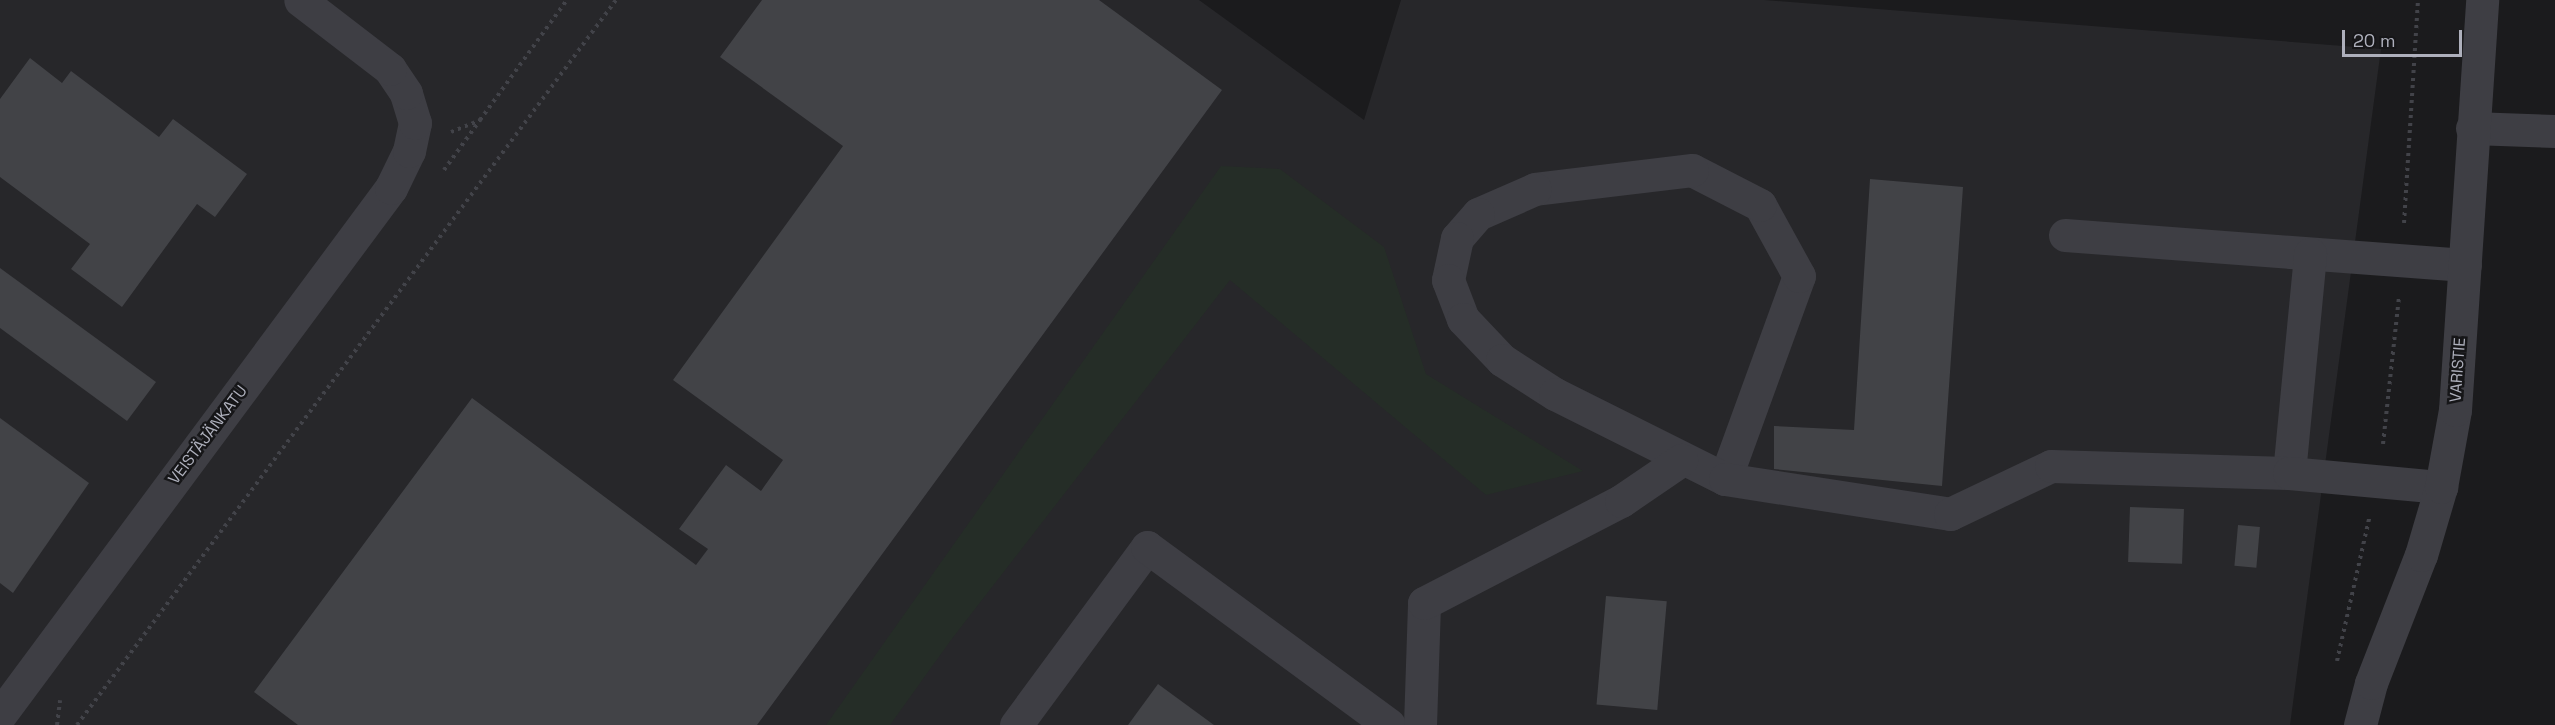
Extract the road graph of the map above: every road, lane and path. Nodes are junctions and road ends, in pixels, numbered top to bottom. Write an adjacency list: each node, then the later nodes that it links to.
1 (300, 0): 8 (street, VEISTÄJÄNKATU)
2 (567, 0): 8 (path)
3 (616, 0): 20 (path)
4 (2418, 0): 11 (path)
5 (2482, 0): 6 (street, VARISTIE)
6 (2472, 128): 7 (street); 12 (street, VARISTIE)
7 (2555, 131)
8 (409, 151): 19 (street, VEISTÄJÄNKATU)
9 (2065, 235): 10 (street)
10 (2310, 254): 11 (street); 14 (street)
11 (2402, 262): 12 (street); 16 (path)
12 (2465, 265): 17 (street, VARISTIE)
13 (1681, 460): 15 (street); 15 (street); 23 (street)
14 (2289, 473): 15 (street); 16 (street)
15 (1725, 479)
16 (2378, 481): 17 (street); 18 (path)
17 (2441, 487): 24 (street, VARISTIE)
18 (2334, 672)
19 (0, 715)
20 (77, 725)
21 (1016, 725): 22 (street)
22 (1389, 725)
23 (1420, 725)
24 (2360, 725)

